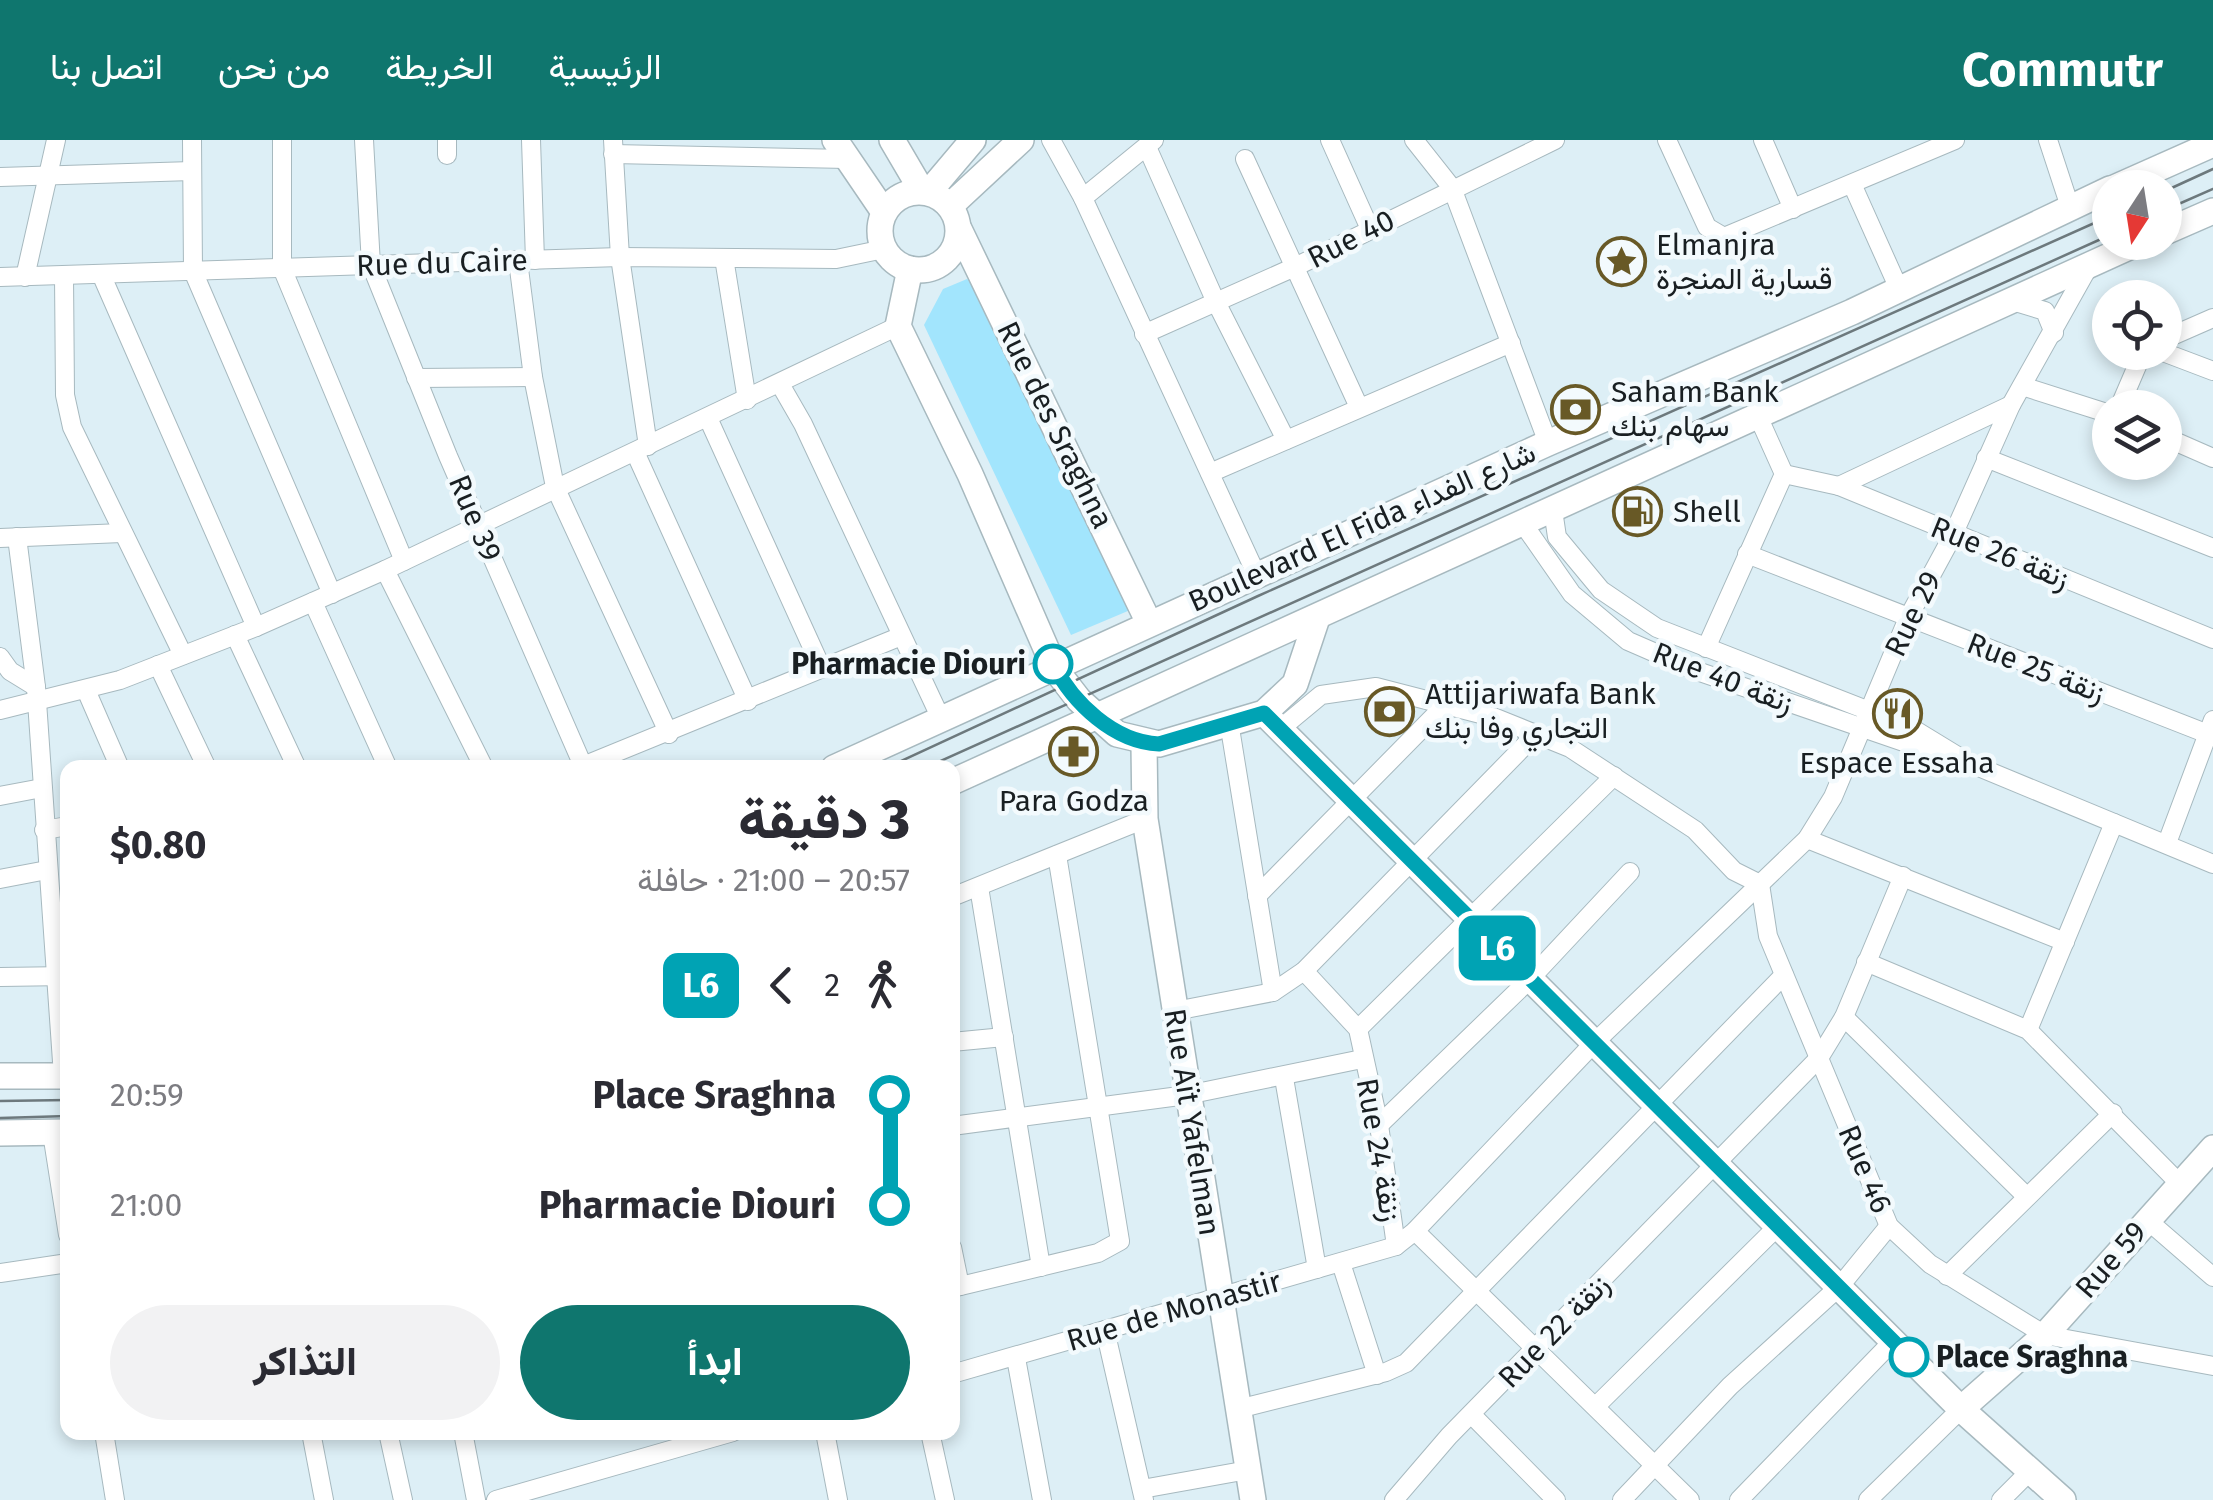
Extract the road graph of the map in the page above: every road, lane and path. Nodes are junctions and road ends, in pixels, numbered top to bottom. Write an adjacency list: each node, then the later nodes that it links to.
1 (56, 140): 25 (street)
2 (192, 140): 23 (street)
3 (282, 140): 45 (street)
4 (364, 140): 43 (street, Rue 39)
5 (532, 140): 40 (street)
6 (892, 140): 30 (street, Rue des Sraghna)
7 (972, 140): 30 (street)
8 (1022, 140): 30 (street)
9 (1051, 140): 29 (street)
10 (1330, 140): 36 (street)
11 (1414, 140): 27 (street)
12 (1667, 140): 32 (street)
13 (1763, 140): 32 (street)
14 (1954, 140): 26 (street)
15 (2048, 140): 31 (street)
16 (1546, 142): 27 (street, Rue 40)
17 (1151, 144): 29 (street); 53 (street)
18 (2213, 144): 22 (street, Boulevard El Fida شارع الفداء)
19 (613, 147): 20 (street); 38 (street)
20 (841, 150): 34 (street)
21 (1244, 159): 44 (street)
22 (2153, 170)
23 (192, 171): 25 (street); 47 (street)
24 (0, 176): 25 (street)
25 (48, 176): 50 (street)
26 (1852, 184): 32 (street); 52 (street)
27 (1452, 188): 36 (street, Rue 40); 60 (street)
28 (2092, 197): 31 (street, Boulevard El Fida شارع الفداء)
29 (1083, 198): 59 (street)
30 (940, 205): 34 (street); 46 (street); 98 (street, Rue des Sraghna)
31 (2070, 207): 52 (street, Boulevard El Fida شارع الفداء)
32 (1793, 209)
33 (2213, 210): 35 (street)
34 (884, 212): 37 (street)
35 (2182, 224)
36 (1370, 229): 44 (street, Rue 40)
37 (884, 248): 39 (street, Rue du Caire); 46 (street)
38 (620, 257): 39 (street, Rue du Caire); 40 (street, Rue du Caire); 76 (street)
39 (724, 258): 67 (street)
40 (526, 260): 43 (street, Rue du Caire); 63 (street)
41 (2099, 260): 42 (street, Boulevard El Fida شارع الفداء)
42 (2090, 264): 54 (street, Boulevard El Fida شارع الفداء); 58 (street, Rue 29)
43 (371, 266): 45 (street, Rue du Caire); 64 (street, Rue 39)
44 (1297, 266): 53 (street, Rue 40); 68 (street)
45 (282, 268): 47 (street, Rue du Caire); 91 (street)
46 (910, 269): 56 (street)
47 (193, 271): 48 (street, Rue du Caire); 94 (street)
48 (101, 274): 49 (street, Rue du Caire); 99 (street)
49 (64, 276): 50 (street, Rue du Caire); 86 (street)
50 (25, 277): 51 (street, Rue du Caire)
51 (0, 278)
52 (1898, 289): 74 (street, Boulevard El Fida شارع الفداء)
53 (1216, 300): 59 (street, Rue 40); 73 (street)
54 (2012, 301): 58 (street); 71 (street, Boulevard El Fida شارع الفداء)
55 (2213, 318): 57 (street)
56 (898, 326): 65 (street); 107 (street)
57 (2182, 332)
58 (2054, 333): 66 (street, Rue 29)
59 (1144, 334): 79 (street)
60 (1511, 343): 68 (street); 74 (street)
61 (2182, 359): 62 (street)
62 (2213, 371)
63 (533, 377): 64 (street); 81 (street)
64 (416, 378): 85 (street, Rue 39)
65 (780, 384): 67 (street); 101 (street)
66 (2022, 386): 69 (street, Rue 29); 70 (street)
67 (747, 400): 72 (street)
68 (1358, 405): 73 (street)
69 (2011, 405): 77 (street, Rue 29); 82 (street)
70 (2092, 408)
71 (1758, 416): 80 (street); 83 (street, Boulevard El Fida شارع الفداء)
72 (708, 418): 76 (street); 108 (street)
73 (1286, 440): 79 (street)
74 (1548, 443): 93 (street, Boulevard El Fida شارع الفداء)
75 (2182, 444): 78 (street)
76 (641, 449): 81 (street); 111 (street)
77 (1986, 458): 87 (street, Rue 29); 89 (street)
78 (2213, 458)
79 (1210, 472): 93 (street)
80 (1784, 474): 82 (street, Rue 26 زنقة); 90 (street)
81 (555, 486): 85 (street); 121 (street)
82 (1839, 486): 87 (street, Rue 26 زنقة)
83 (1553, 510): 84 (street, Boulevard El Fida شارع الفداء); 103 (street, Rue 40 زنقة)
84 (1524, 525): 96 (street, Boulevard El Fida شارع الفداء); 119 (street, Rue 40 زنقة)
85 (478, 526): 91 (street); 129 (street, Rue 39)
86 (122, 533): 88 (street); 104 (street)
87 (1953, 534): 97 (street, Rue 29); 102 (street, Rue 26 زنقة)
88 (8, 538): 110 (street)
89 (2213, 548)
90 (1747, 554): 97 (street, Rue 25 زنقة); 103 (street)
91 (404, 561): 92 (street)
92 (385, 570): 94 (street); 128 (street)
93 (1258, 578): 98 (street, Boulevard El Fida شارع الفداء)
94 (332, 594): 95 (street)
95 (313, 602): 99 (street); 127 (street)
96 (1317, 618): 115 (street, Boulevard El Fida شارع الفداء); 117 (street)
97 (1908, 618): 114 (street, Rue 29); 120 (street, Rue 25 زنقة)
98 (1148, 622): 107 (street, Boulevard El Fida شارع الفداء)
99 (256, 626): 100 (street)
100 (235, 636): 104 (street); 126 (street)
101 (899, 637): 108 (street); 116 (street)
102 (2213, 640)
103 (1706, 648): 114 (street, Rue 40 زنقة)
104 (183, 654): 106 (street)
105 (0, 657): 110 (street)
106 (158, 665): 109 (street); 125 (street)
107 (1055, 669): 115 (street); 116 (street, Boulevard El Fida شارع الفداء)
108 (822, 670): 111 (street)
109 (86, 690): 110 (street); 124 (street)
110 (36, 696): 113 (street); 135 (street)
111 (748, 700): 121 (street)
112 (1445, 705): 117 (street); 122 (street); 137 (street)
113 (0, 710)
114 (1869, 710): 119 (street, Rue 29); 132 (street, Rue 40 زنقة)
115 (1098, 717): 123 (street); 134 (street, Boulevard El Fida شارع الفداء)
116 (942, 721): 131 (street, Boulevard El Fida شارع الفداء)
117 (1272, 721): 118 (street); 137 (street)
118 (1229, 722): 123 (street); 154 (street)
119 (1861, 730): 132 (street, Rue 40 زنقة); 142 (street, Rue 29)
120 (2211, 730): 143 (street)
121 (669, 734): 130 (street)
122 (1534, 736): 133 (street); 145 (street)
123 (1144, 744): 138 (street, Rue Aït Yafelman)
124 (117, 760)
125 (202, 760)
126 (293, 760)
127 (384, 760)
128 (480, 760)
129 (579, 760)
130 (600, 760)
131 (852, 760)
132 (1970, 763): 139 (street, Rue 40 زنقة)
133 (1614, 776): 151 (street); 155 (street)
134 (960, 778)
135 (42, 788): 136 (street); 141 (street)
136 (0, 796)
137 (1352, 802): 145 (street); 154 (street)
138 (1146, 819): 144 (street); 165 (street, Rue Aït Yafelman)
139 (2114, 822): 143 (street, Rue 40 زنقة); 156 (street)
140 (60, 827): 141 (street)
141 (44, 830): 147 (street)
142 (1807, 839): 149 (street); 151 (street, Rue 29)
143 (2167, 844): 146 (street, Rue 40 زنقة)
144 (1057, 855): 152 (street); 178 (street)
145 (1411, 863): 155 (street); 159 (street)
146 (2213, 864)
147 (47, 870): 150 (street); 158 (street)
148 (1630, 872): 163 (street)
149 (1902, 876): 156 (street); 157 (street, Rue 22 زنقة)
150 (0, 880)
151 (1760, 884): 160 (street, Rue 46); 171 (street, Rue 24 زنقة)
152 (980, 887): 153 (street); 169 (street)
153 (960, 895)
154 (1257, 896): 164 (street)
155 (1470, 920): 163 (street); 167 (street)
156 (2065, 942): 168 (street)
157 (1866, 962): 166 (street, Rue 22 زنقة); 168 (street)
158 (60, 968)
159 (1304, 971): 164 (street); 167 (street)
160 (1784, 974): 172 (street, Rue 46); 179 (street)
161 (60, 976): 162 (street)
162 (0, 977)
163 (1529, 980): 171 (street); 182 (street)
164 (1272, 992): 165 (street)
165 (1175, 1012): 177 (street, Rue Aït Yafelman)
166 (1844, 1017): 172 (street, Rue 22 زنقة); 189 (street)
167 (1358, 1029): 173 (street, Rue 24 زنقة)
168 (2028, 1030): 180 (street)
169 (1004, 1037): 170 (street); 181 (street)
170 (960, 1041)
171 (1594, 1043): 179 (street); 193 (street, Rue 24 زنقة)
172 (1819, 1058): 187 (street, Rue 22 زنقة); 192 (street, Rue 46)
173 (1362, 1059): 176 (street); 182 (street, Rue 24 زنقة)
174 (0, 1076): 175 (street)
175 (60, 1076)
176 (1284, 1078): 177 (street); 198 (street)
177 (1187, 1095): 178 (street); 205 (street, Rue Aït Yafelman)
178 (1096, 1104): 181 (street); 197 (street)
179 (1658, 1104): 187 (street); 204 (street)
180 (2113, 1113): 188 (street); 189 (street)
181 (1015, 1116): 183 (street); 197 (street)
182 (1379, 1124): 194 (street, Rue 24 زنقة)
183 (960, 1125)
184 (60, 1132): 185 (street)
185 (0, 1133)
186 (2213, 1148): 188 (street, Rue 59)
187 (1717, 1164): 191 (street); 209 (street, Rue 22 زنقة)
188 (2179, 1183): 190 (street, Rue 59)
189 (2026, 1196): 200 (street)
190 (2146, 1220): 201 (street); 207 (street, Rue 59)
191 (1778, 1226): 203 (street); 214 (street)
192 (1890, 1226): 200 (street, Rue 46); 203 (street)
193 (1416, 1231): 194 (street, Rue 24 زنقة); 204 (street)
194 (1396, 1246): 195 (street, Rue de Monastir)
195 (1341, 1262): 198 (street, Rue de Monastir); 213 (street)
196 (60, 1264): 199 (street)
197 (1042, 1267): 202 (street)
198 (1317, 1269): 205 (street, Rue de Monastir)
199 (0, 1273)
200 (1947, 1276): 207 (street, Rue 46)
201 (2213, 1277)
202 (960, 1286)
203 (1840, 1286): 208 (street); 225 (street)
204 (1476, 1290): 209 (street); 213 (street)
205 (1218, 1298): 206 (street, Rue de Monastir); 216 (street, Rue Aït Yafelman)
206 (1105, 1330): 210 (street, Rue de Monastir); 228 (street)
207 (2045, 1335): 211 (street, Rue 46); 215 (street, Rue 59)
208 (1893, 1341): 215 (street); 242 (street)
209 (1536, 1349): 214 (street); 217 (street, Rue 22 زنقة)
210 (1016, 1358): 212 (street, Rue de Monastir); 236 (street)
211 (2213, 1366)
212 (960, 1372)
213 (1377, 1375): 216 (street)
214 (1596, 1406): 225 (street)
215 (1961, 1408): 227 (street); 243 (street)
216 (1238, 1409): 226 (street, Rue Aït Yafelman)
217 (1472, 1415): 238 (street, Rue 22 زنقة); 239 (street)
218 (105, 1440): 229 (street)
219 (312, 1440): 230 (street)
220 (390, 1440): 231 (street)
221 (465, 1440): 232 (street)
222 (681, 1440): 233 (street)
223 (826, 1440): 234 (street)
224 (932, 1440): 235 (street)
225 (1655, 1466): 240 (street); 241 (street)
226 (1248, 1470): 228 (street); 237 (street, Rue Aït Yafelman)
227 (2031, 1470): 244 (street); 245 (street)
228 (1143, 1495)
229 (115, 1500)
230 (324, 1500)
231 (403, 1500)
232 (476, 1500)
233 (496, 1500)
234 (838, 1500)
235 (945, 1500)
236 (1042, 1500)
237 (1253, 1500)
238 (1394, 1500)
239 (1556, 1500)
240 (1622, 1500)
241 (1690, 1500)
242 (1739, 1500)
243 (1868, 1500)
244 (2001, 1500)
245 (2063, 1500)

